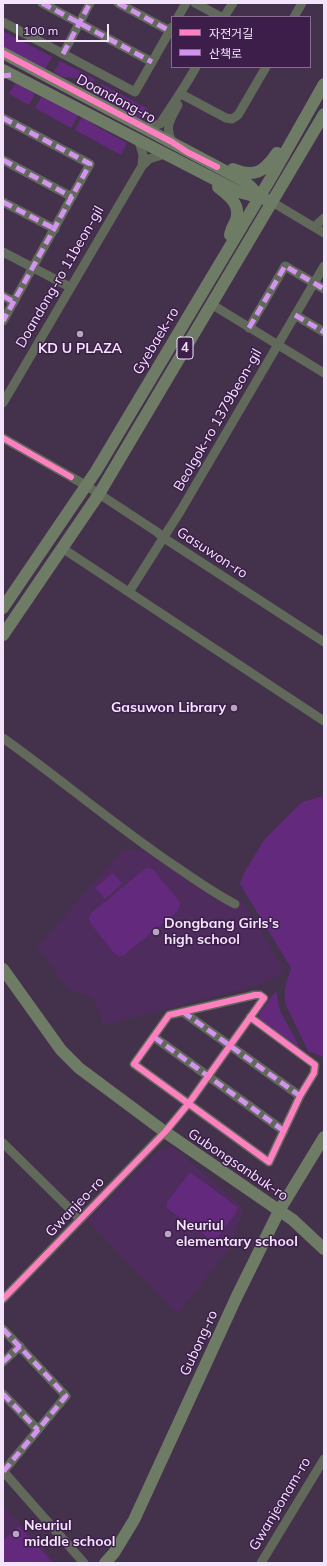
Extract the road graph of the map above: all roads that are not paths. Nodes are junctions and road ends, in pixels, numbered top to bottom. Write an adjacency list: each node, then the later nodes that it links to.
1 (42, 3): 13 (street)
2 (90, 3): 13 (street)
3 (118, 3): 14 (street)
4 (186, 3): 8 (street)
5 (195, 3): 9 (street)
6 (233, 3): 10 (street)
7 (302, 3): 11 (street)
8 (179, 16)
9 (219, 16)
10 (225, 16)
11 (295, 16)
12 (3, 22): 16 (street)
13 (80, 23): 16 (street); 17 (street)
14 (171, 29): 17 (street)
15 (3, 53): 25 (main road, Doandong-ro)
16 (63, 54): 17 (street)
17 (152, 62)
18 (195, 68): 22 (street)
19 (265, 68): 22 (street)
20 (6, 74): 27 (main road, Doandong-ro)
21 (324, 84): 26 (main road, Gyebaek-ro / 4)
22 (181, 94): 25 (street); 28 (street)
23 (324, 114): 37 (main road, Gyebaek-ro / 4)
24 (3, 118): 35 (street)
25 (145, 128): 28 (main road, Doandong-ro)
26 (296, 131): 32 (main road); 34 (main road, Gyebaek-ro / 4)
27 (139, 141): 29 (main road, Doandong-ro); 31 (street)
28 (172, 142): 32 (main road, Doandong-ro)
29 (165, 154): 31 (street); 33 (main road, Doandong-ro)
30 (3, 160): 35 (street)
31 (142, 166): 47 (street, Doandong-ro 11beon-gil)
32 (216, 167): 34 (main road, Doandong-ro)
33 (200, 172): 34 (main road, Doandong-ro); 42 (main road)
34 (259, 196): 37 (main road); 42 (main road, Gyebaek-ro / 4)
35 (72, 197): 40 (street)
36 (3, 202): 40 (street)
37 (272, 202): 39 (street); 51 (main road, Gyebaek-ro / 4)
38 (324, 218): 39 (street)
39 (314, 227): 41 (street)
40 (54, 229): 45 (street)
41 (324, 233)
42 (228, 249): 60 (main road, Gyebaek-ro / 4)
43 (3, 252): 45 (street)
44 (324, 266): 46 (street, Beolgok-ro 1379beon-gil)
45 (34, 267): 47 (street); 50 (street)
46 (314, 283): 48 (street); 52 (street, Beolgok-ro 1379beon-gil); 54 (street)
47 (70, 287): 58 (street, Doandong-ro 11beon-gil)
48 (324, 289)
49 (3, 296): 50 (street)
50 (14, 302): 53 (street)
51 (211, 304): 54 (street); 61 (main road, Gyebaek-ro / 4)
52 (295, 315): 55 (street); 56 (street, Beolgok-ro 1379beon-gil)
53 (3, 320)
54 (249, 328): 56 (street)
55 (324, 332)
56 (278, 345): 57 (street); 62 (street, Beolgok-ro 1379beon-gil)
57 (324, 373)
58 (3, 403)
59 (3, 438): 60 (street, Gasuwon-ro)
60 (87, 486): 61 (street, Gasuwon-ro); 65 (main road, Gyebaek-ro / 4)
61 (99, 494): 62 (street, Gasuwon-ro); 63 (main road, Gyebaek-ro / 4)
62 (164, 538): 64 (street, Beolgok-ro 1379beon-gil); 67 (street, Gasuwon-ro)
63 (62, 548): 64 (street); 66 (main road, Gyebaek-ro / 4)
64 (129, 592): 68 (street)
65 (3, 608)
66 (3, 634)
67 (324, 642)
68 (324, 721)
69 (3, 738): 70 (street)
70 (235, 904)
71 (3, 970): 80 (main road, Gubongsanbuk-ro)
72 (183, 1012): 73 (street, Gwanjeo-ro); 74 (street); 75 (street)
73 (250, 1017): 75 (street, Gwanjeo-ro); 77 (street)
74 (154, 1037): 76 (street); 78 (street)
75 (230, 1046): 76 (street, Gwanjeo-ro); 77 (street)
76 (208, 1076): 78 (street, Gwanjeo-ro); 79 (street)
77 (300, 1096): 79 (street)
78 (188, 1103): 79 (street); 80 (street, Gwanjeo-ro)
79 (284, 1131)
80 (165, 1132): 83 (main road, Gubongsanbuk-ro); 84 (street, Gwanjeo-ro)
81 (324, 1137): 83 (main road, Gubong-ro)
82 (3, 1143): 84 (street)
83 (279, 1211): 85 (main road, Gubongsanbuk-ro); 95 (main road, Gubong-ro)
84 (80, 1219): 86 (street, Gwanjeo-ro)
85 (324, 1249)
86 (3, 1299)
87 (3, 1329): 88 (street)
88 (20, 1346): 89 (street); 91 (street)
89 (3, 1362)
90 (3, 1394): 91 (street)
91 (38, 1430): 93 (street)
92 (324, 1460): 96 (street, Gwanjeonam-ro)
93 (3, 1472): 94 (street)
94 (84, 1563)
95 (106, 1563)
96 (261, 1563)

